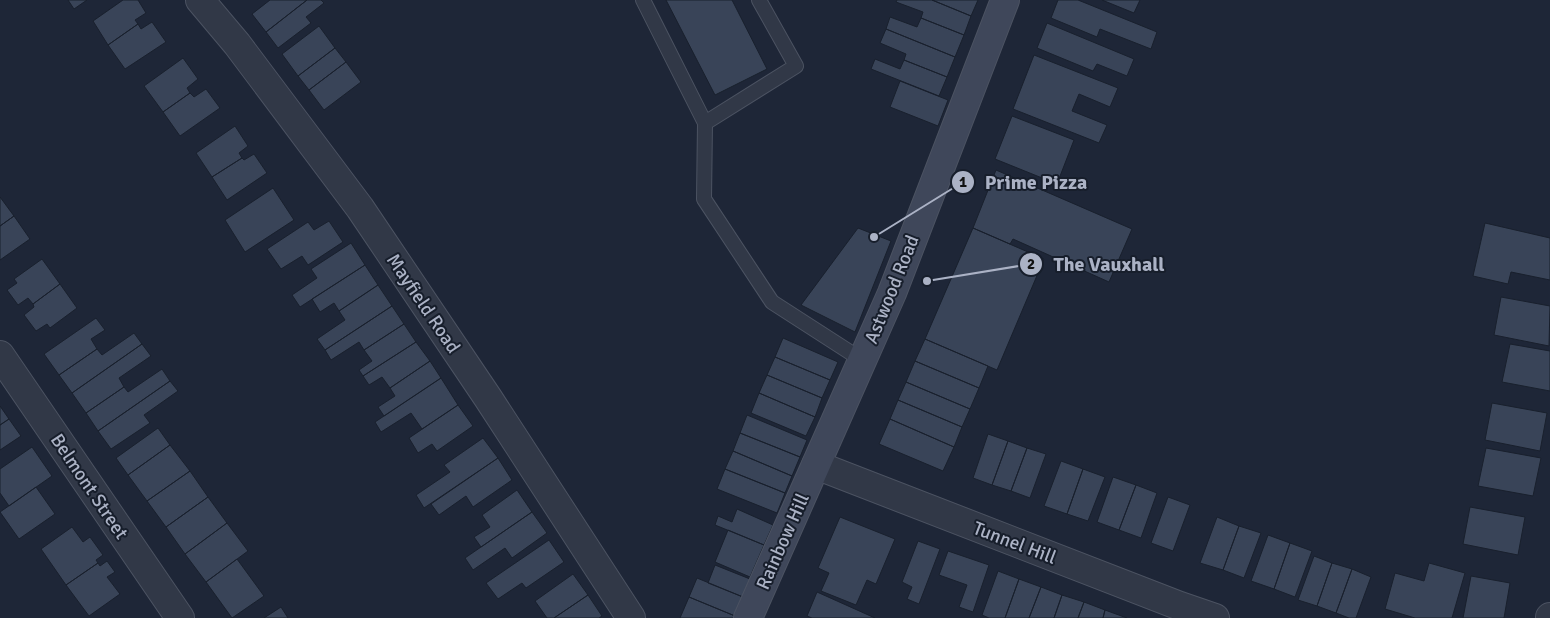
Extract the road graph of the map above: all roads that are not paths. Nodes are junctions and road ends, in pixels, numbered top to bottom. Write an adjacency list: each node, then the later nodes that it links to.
1 (200, 0): 11 (street, Mayfield Road)
2 (643, 0): 5 (lane)
3 (759, 0): 5 (lane)
4 (1005, 0): 7 (main road, Astwood Road)
5 (705, 123): 7 (lane)
6 (0, 354): 10 (street, Belmont Street)
7 (862, 360): 8 (main road, Astwood Road)
8 (816, 465): 9 (street, Tunnel Hill); 12 (main road, Rainbow Hill)
9 (1178, 612): 13 (street, Tunnel Hill)
10 (175, 616)
11 (631, 618)
12 (748, 618)
13 (1215, 618)

